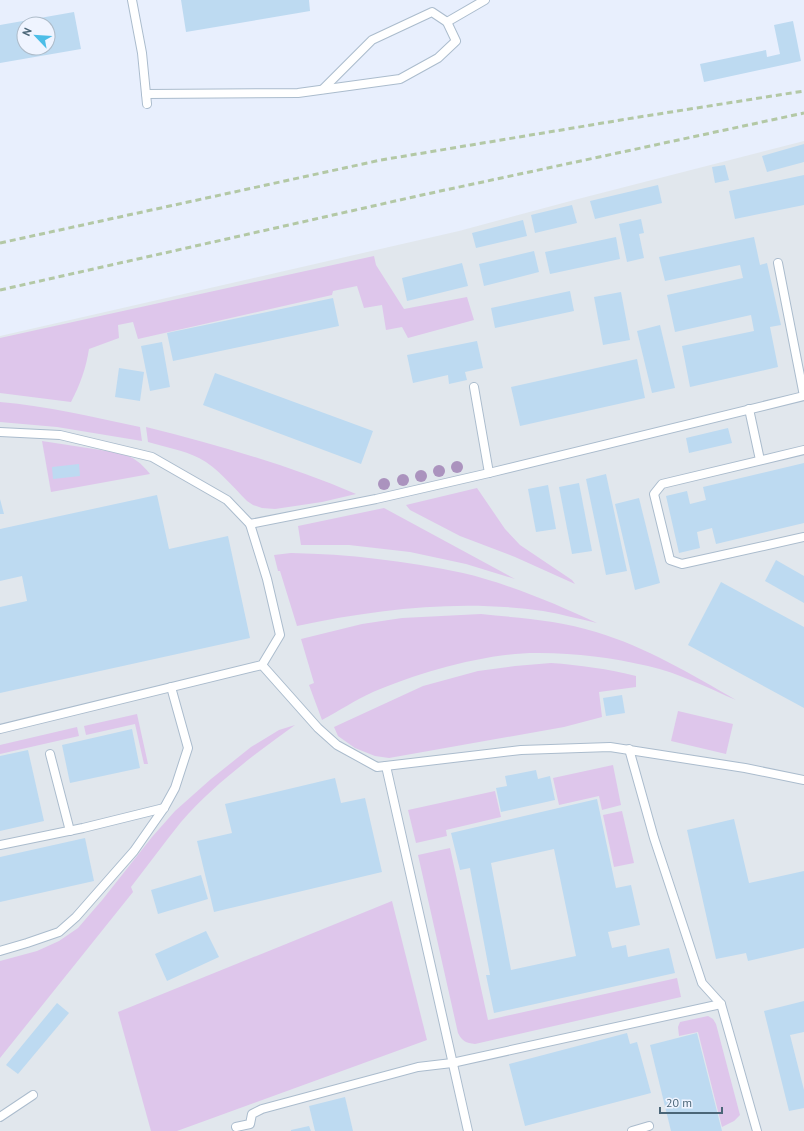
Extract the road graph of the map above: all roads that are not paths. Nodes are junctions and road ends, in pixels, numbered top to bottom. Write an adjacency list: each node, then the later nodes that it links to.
1 (132, 0): 5 (lane)
2 (485, 0): 3 (lane)
3 (447, 22): 4 (lane); 4 (lane)
4 (323, 89): 5 (lane)
5 (146, 94): 6 (lane)
6 (147, 104)
7 (778, 263): 9 (lane)
8 (474, 387): 14 (lane)
9 (804, 396): 10 (lane)
10 (750, 409): 13 (lane); 14 (lane)
11 (0, 432): 15 (lane)
12 (804, 450): 13 (lane)
13 (760, 460): 16 (lane)
14 (488, 473): 15 (lane)
15 (250, 524): 17 (lane)
16 (804, 537)
17 (262, 665): 18 (lane); 22 (lane)
18 (171, 687): 19 (lane); 24 (lane)
19 (0, 729)
20 (629, 749): 22 (lane); 23 (lane); 28 (lane)
21 (50, 754): 25 (lane)
22 (386, 766): 29 (lane)
23 (804, 780)
24 (164, 808): 25 (lane); 27 (lane)
25 (70, 831): 26 (lane)
26 (0, 845)
27 (0, 951)
28 (721, 1004): 29 (lane); 36 (lane)
29 (452, 1063): 33 (lane); 34 (lane)
30 (33, 1094): 31 (lane)
31 (0, 1117)
32 (649, 1126): 35 (lane)
33 (236, 1127)
34 (468, 1131)
35 (632, 1131)
36 (757, 1131)

